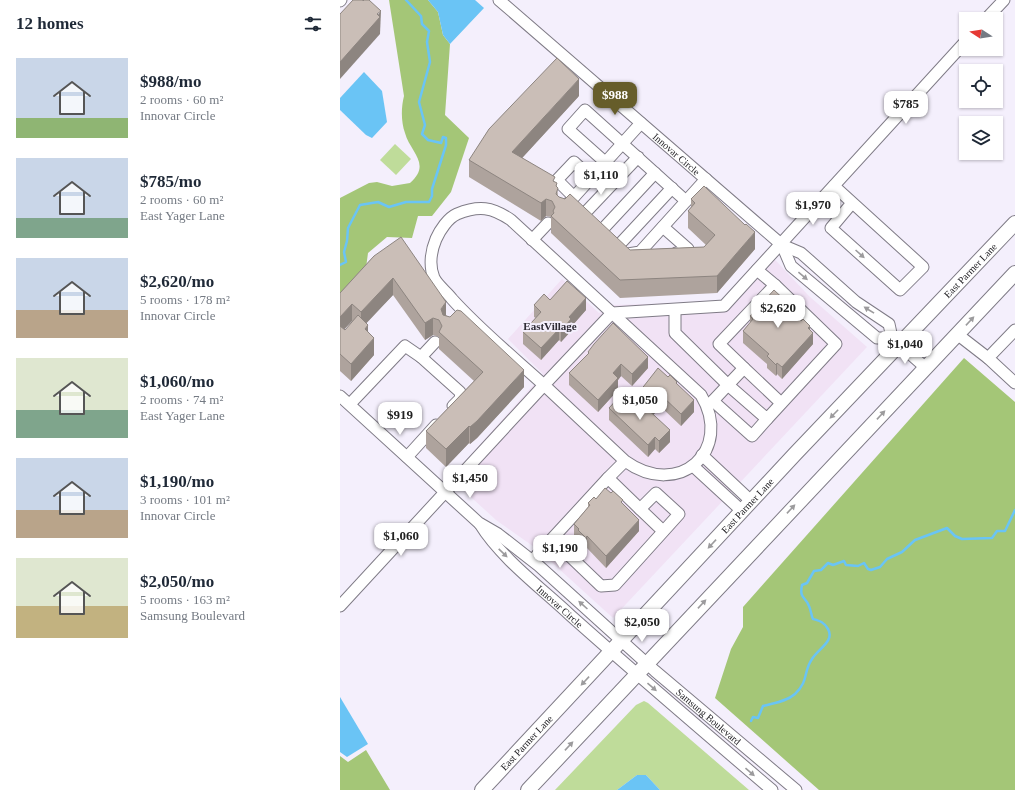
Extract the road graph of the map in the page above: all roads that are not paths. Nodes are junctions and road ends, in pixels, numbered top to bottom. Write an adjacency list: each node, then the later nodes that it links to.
1 (499, 0): 5 (street, Innovar Circle)
2 (1004, 0): 3 (street)
3 (993, 12)
4 (959, 49): 12 (street)
5 (641, 123): 6 (street); 11 (street, Innovar Circle)
6 (622, 144): 7 (street); 8 (street); 8 (street)
7 (638, 157): 9 (street); 18 (street)
8 (605, 162): 10 (street)
9 (655, 173): 13 (street); 18 (street)
10 (591, 178): 15 (street); 15 (street)
11 (706, 179): 14 (street); 22 (street, Innovar Circle)
12 (834, 186): 16 (street); 22 (street)
13 (672, 188): 14 (street); 23 (street)
14 (686, 201): 20 (street)
15 (569, 202): 18 (street)
16 (852, 203): 16 (street, one-way to 16)
17 (548, 223): 21 (street)
18 (593, 223): 23 (street)
19 (1015, 223): 35 (main road, East Parmer Lane)
20 (662, 227): 24 (street); 24 (street)
21 (532, 240): 29 (street); 30 (street)
22 (782, 245): 25 (street); 35 (street, Innovar Circle, one-way to 22); 35 (street, Innovar Circle, one-way to 35)
23 (618, 246): 24 (street)
24 (640, 252)
25 (758, 270): 27 (street); 28 (street)
26 (1015, 273): 33 (main road, one-way to 26)
27 (775, 285): 38 (street); 45 (street)
28 (675, 310): 30 (street); 42 (street)
29 (463, 311): 31 (street); 41 (street)
30 (612, 313): 41 (street); 44 (street)
31 (453, 322)
32 (1015, 330): 37 (street)
33 (957, 334): 37 (street); 39 (main road)
34 (435, 342): 36 (street)
35 (896, 342): 39 (street, Innovar Circle); 54 (main road, East Parmer Lane, one-way to 54)
36 (421, 357): 46 (street); 49 (street)
37 (988, 358): 40 (street)
38 (744, 368): 42 (street); 45 (street)
39 (926, 368): 63 (main road, one-way to 39)
40 (1015, 383)
41 (544, 385): 50 (street); 53 (street)
42 (728, 385): 44 (street); 47 (street)
43 (340, 396): 46 (street, Innovar Circle)
44 (710, 403): 47 (street); 48 (street)
45 (781, 403): 47 (street)
46 (350, 404): 49 (street, Innovar Circle)
47 (767, 419)
48 (702, 454): 51 (street); 54 (street)
49 (407, 457): 53 (street, Innovar Circle)
50 (625, 461): 51 (street); 52 (street)
51 (693, 466): 54 (street)
52 (608, 478): 55 (street); 58 (street)
53 (445, 493): 56 (street, Innovar Circle); 60 (street)
54 (747, 506): 61 (main road, East Parmer Lane, one-way to 61)
55 (640, 509): 57 (street); 57 (street)
56 (479, 523): 59 (street, Innovar Circle); 62 (street, Innovar Circle, one-way to 62)
57 (663, 531): 58 (street)
58 (552, 539): 59 (street)
59 (533, 560): 61 (street, Innovar Circle, one-way to 59)
60 (340, 606)
61 (622, 641): 62 (main road, East Parmer Lane); 63 (street, Samsung Boulevard)
62 (612, 652): 64 (street, Samsung Boulevard); 65 (main road, East Parmer Lane, one-way to 65)
63 (646, 662): 64 (main road); 68 (street, Samsung Boulevard)
64 (636, 673): 66 (main road, one-way to 64); 67 (street, Samsung Boulevard, one-way to 67)
65 (482, 790)
66 (528, 790)
67 (772, 790)
68 (796, 790)

